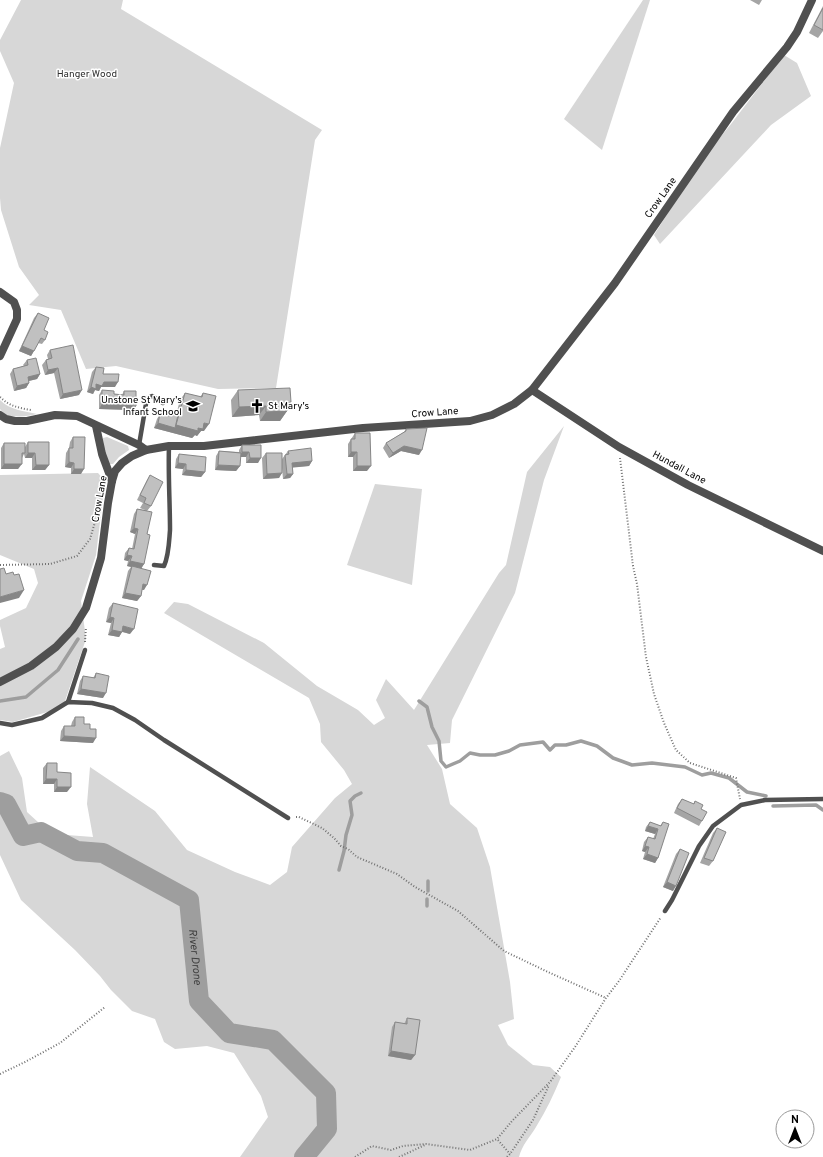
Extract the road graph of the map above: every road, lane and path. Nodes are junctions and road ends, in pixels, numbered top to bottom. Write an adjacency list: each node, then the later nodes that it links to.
1 (812, 0): 4 (street, Crow Lane)
2 (0, 292): 3 (street)
3 (0, 356)
4 (532, 390): 10 (street, Crow Lane); 11 (street, Hundall Lane)
5 (0, 397): 7 (path)
6 (163, 404): 12 (lane)
7 (32, 410)
8 (0, 415): 9 (street)
9 (96, 426): 12 (street); 13 (street)
10 (169, 446): 12 (street, Crow Lane); 17 (lane)
11 (619, 447): 15 (street, Hundall Lane); 24 (path)
12 (142, 448): 13 (street, Crow Lane)
13 (112, 481): 18 (street, Crow Lane)
14 (96, 519): 16 (path)
15 (823, 551)
16 (0, 565)
17 (154, 565)
18 (86, 608): 19 (path); 20 (street, Crow Lane)
19 (85, 650): 21 (lane)
20 (1, 679)
21 (68, 702): 22 (lane); 25 (lane)
22 (0, 723)
23 (823, 799): 24 (lane)
24 (741, 805): 26 (lane)
25 (288, 818): 27 (path)
26 (665, 911): 27 (path)
27 (606, 998): 30 (path)
28 (105, 1007): 29 (path)
29 (0, 1074)
30 (550, 1082): 31 (path); 33 (path)
31 (497, 1140): 32 (path); 33 (path)
32 (426, 1144): 34 (path); 35 (path)
33 (510, 1154): 36 (path)
34 (355, 1157)
35 (398, 1157)
36 (506, 1157)

